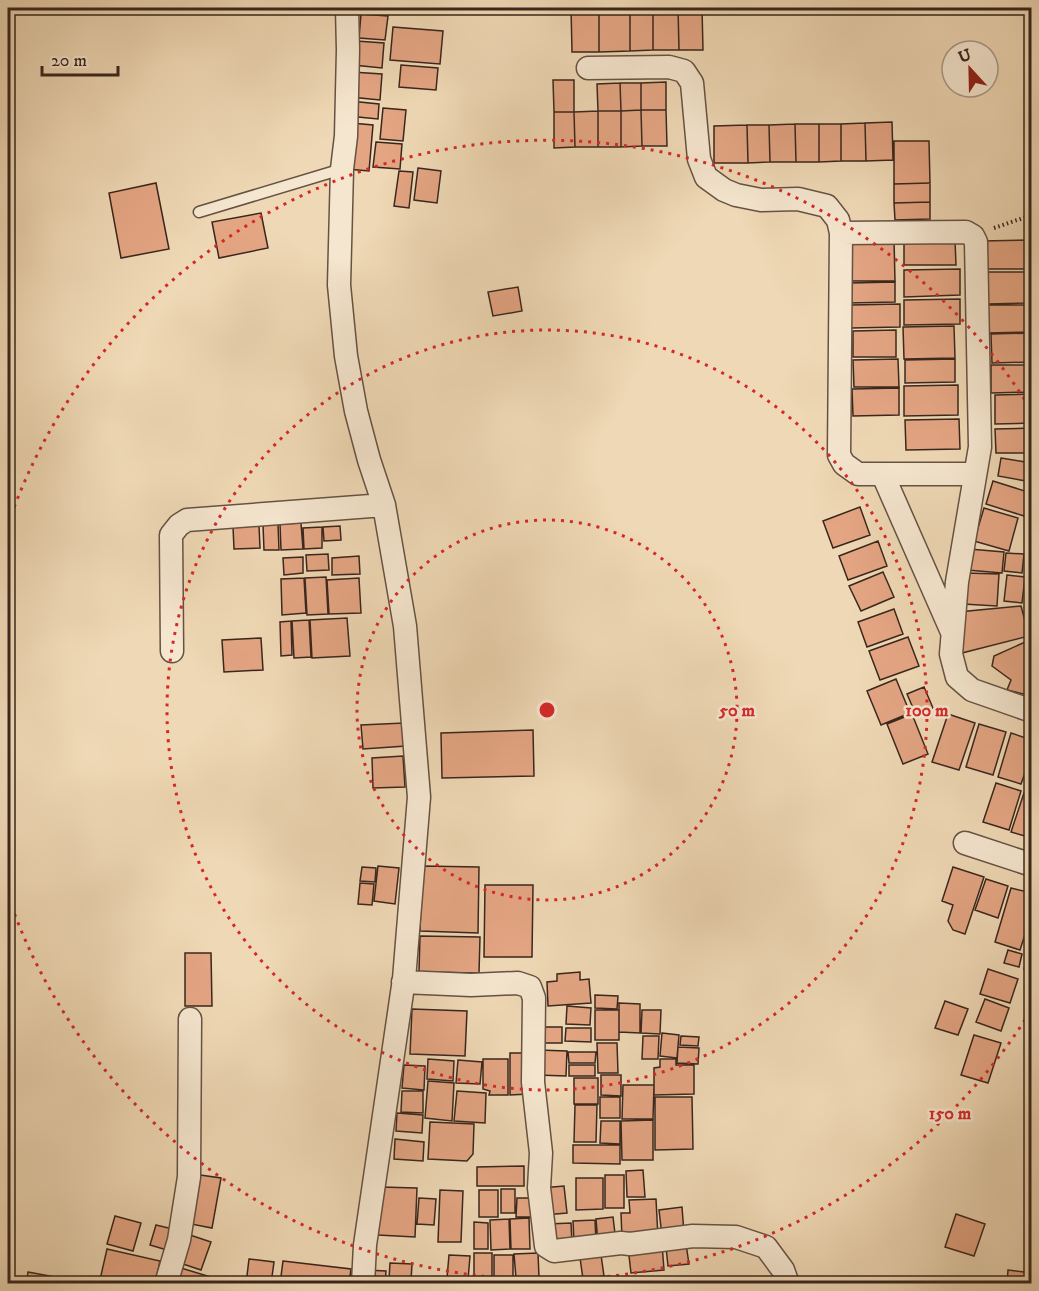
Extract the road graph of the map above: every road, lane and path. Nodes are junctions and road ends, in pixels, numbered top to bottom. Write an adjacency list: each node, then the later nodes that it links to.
1 (347, 8): 3 (street)
2 (588, 69): 6 (street)
3 (342, 169): 4 (lane); 10 (street)
4 (199, 212)
5 (1032, 214): 7 (path)
6 (841, 233): 7 (street); 9 (street)
7 (973, 236): 8 (street)
8 (974, 474): 9 (street); 13 (street)
9 (883, 476): 13 (street)
10 (384, 505): 14 (street); 18 (street)
11 (1032, 558): 12 (path)
12 (1032, 632)
13 (952, 633): 15 (street)
14 (172, 651)
15 (1032, 711)
16 (965, 843): 17 (street)
17 (1032, 865)
18 (403, 982): 21 (street); 22 (street)
19 (190, 1019): 20 (street)
20 (166, 1284)
21 (363, 1284)
22 (789, 1284)

